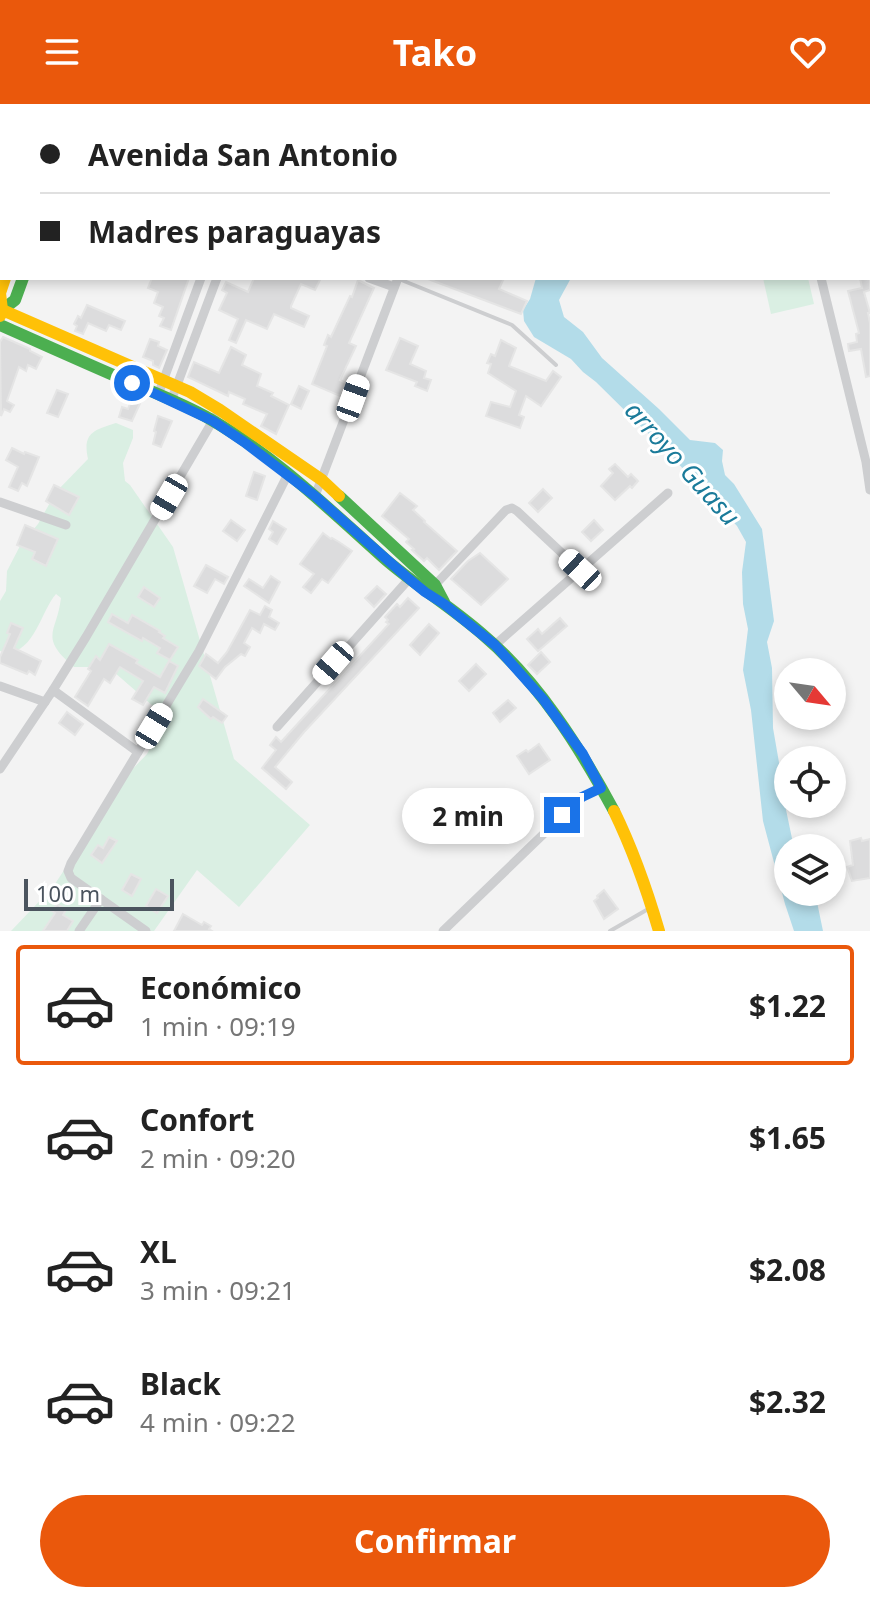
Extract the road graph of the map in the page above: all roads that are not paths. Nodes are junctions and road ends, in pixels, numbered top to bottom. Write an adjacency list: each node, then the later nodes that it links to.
1 (4, 280): 7 (main road)
2 (22, 280): 7 (main road)
3 (200, 280): 10 (street)
4 (216, 280): 11 (street)
5 (822, 280): 15 (street)
6 (397, 281): 9 (lane); 17 (street)
7 (1, 312): 10 (main road)
8 (0, 325): 12 (main road)
9 (556, 365)
10 (164, 381): 11 (main road); 12 (street)
11 (177, 386): 13 (street); 14 (main road)
12 (158, 395): 13 (main road)
13 (171, 401): 14 (main road)
14 (216, 415): 16 (main road); 17 (main road); 29 (street)
15 (868, 462): 18 (street)
16 (288, 474): 20 (main road); 32 (street)
17 (322, 480): 20 (street); 25 (main road)
18 (870, 490)
19 (668, 493): 23 (street)
20 (315, 496): 24 (main road)
21 (0, 502): 22 (street)
22 (66, 525)
23 (580, 570): 25 (street); 27 (street)
24 (409, 579): 26 (main road); 31 (street)
25 (435, 585): 26 (main road)
26 (444, 604): 27 (main road)
27 (495, 645): 34 (main road)
28 (0, 686): 30 (street)
29 (53, 690): 30 (street); 32 (street)
30 (45, 702): 33 (street)
31 (277, 727)
32 (138, 752): 35 (street)
33 (0, 769)
34 (601, 788): 36 (main road); 39 (street)
35 (101, 899): 37 (street); 38 (street)
36 (652, 906): 40 (lane); 41 (main road)
37 (79, 931)
38 (146, 931)
39 (443, 931)
40 (610, 931)
41 (659, 931)

